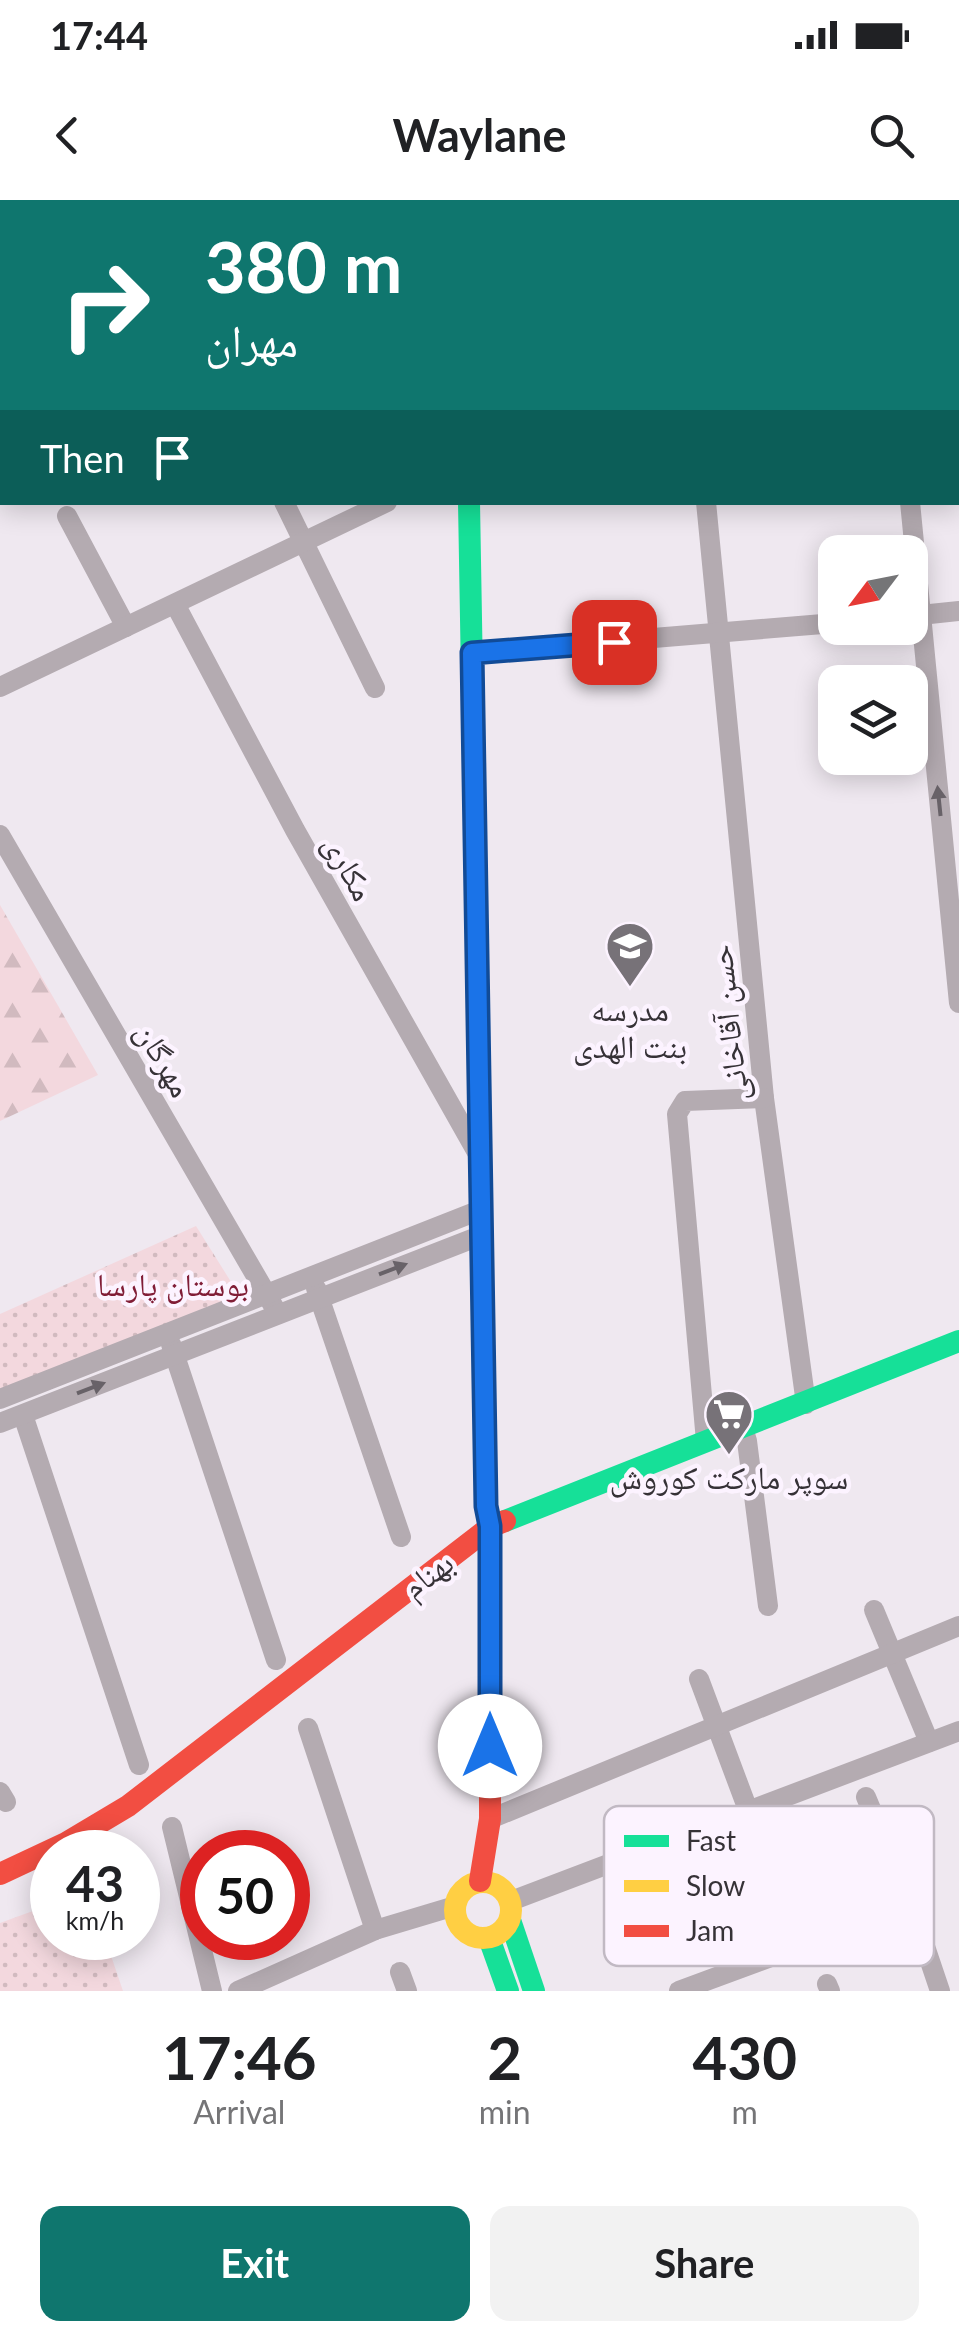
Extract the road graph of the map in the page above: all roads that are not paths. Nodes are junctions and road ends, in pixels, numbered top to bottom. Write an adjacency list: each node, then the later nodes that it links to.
1 (286, 505): 8 (street)
2 (381, 505): 8 (street)
3 (469, 505): 16 (main road)
4 (706, 505): 14 (street, حسن آقاخانی)
5 (910, 505): 7 (street)
6 (67, 516): 13 (street)
7 (911, 535)
8 (304, 542): 9 (street); 18 (street)
9 (175, 604): 13 (street); 22 (street, مکاری)
10 (959, 612): 11 (street)
11 (928, 615)
12 (818, 626): 14 (street)
13 (126, 627): 17 (street)
14 (720, 635): 16 (street); 21 (street, حسن آقاخانی)
15 (918, 645): 20 (street, one-way to 15)
16 (472, 653): 22 (main road)
17 (0, 687)
18 (375, 688)
19 (0, 834): 26 (street, مهرگان)
20 (959, 1003)
21 (764, 1098): 33 (street, حسن آقاخانی); 37 (street)
22 (480, 1157): 23 (main road)
23 (480, 1210): 24 (main road); 25 (street)
24 (482, 1235): 27 (street, one-way to 24); 38 (main road)
25 (312, 1276): 26 (street); 27 (street)
26 (266, 1294): 28 (street, مهرگان); 29 (street)
27 (320, 1298): 28 (street); 39 (street)
28 (278, 1314): 31 (street)
29 (166, 1334): 31 (street); 32 (street)
30 (959, 1341): 33 (main road, بهنام)
31 (174, 1355): 34 (street, one-way to 31); 44 (street)
32 (0, 1399)
33 (806, 1404): 36 (main road, بهنام)
34 (23, 1414): 35 (street); 50 (street)
35 (0, 1424)
36 (742, 1428): 37 (main road, بهنام); 40 (street)
37 (706, 1441): 38 (main road, بهنام)
38 (490, 1526): 55 (main road); 58 (main road, بهنام)
39 (401, 1537)
40 (768, 1606)
41 (874, 1610): 43 (street)
42 (959, 1626): 43 (street)
43 (892, 1653): 46 (street); 49 (street)
44 (276, 1660)
45 (699, 1678): 46 (street)
46 (716, 1724): 52 (street); 55 (street)
47 (308, 1728): 62 (street)
48 (959, 1731): 49 (street)
49 (929, 1742): 53 (street)
50 (138, 1765)
51 (866, 1797): 54 (street)
52 (747, 1806)
53 (759, 1806)
54 (870, 1806)
55 (490, 1819): 59 (main road)
56 (172, 1828): 67 (street)
57 (604, 1871): 61 (street)
58 (0, 1874)
59 (480, 1881): 60 (main road); 61 (main road)
60 (455, 1906): 62 (street); 63 (main road)
61 (510, 1911): 63 (main road); 70 (main road)
62 (375, 1930): 68 (street)
63 (489, 1938): 69 (main road)
64 (746, 1966): 71 (street)
65 (932, 1966): 72 (street)
66 (959, 1987): 73 (street)
67 (212, 1991)
68 (238, 1991)
69 (508, 1991)
70 (534, 1991)
71 (679, 1991)
72 (940, 1991)
73 (950, 1991)

